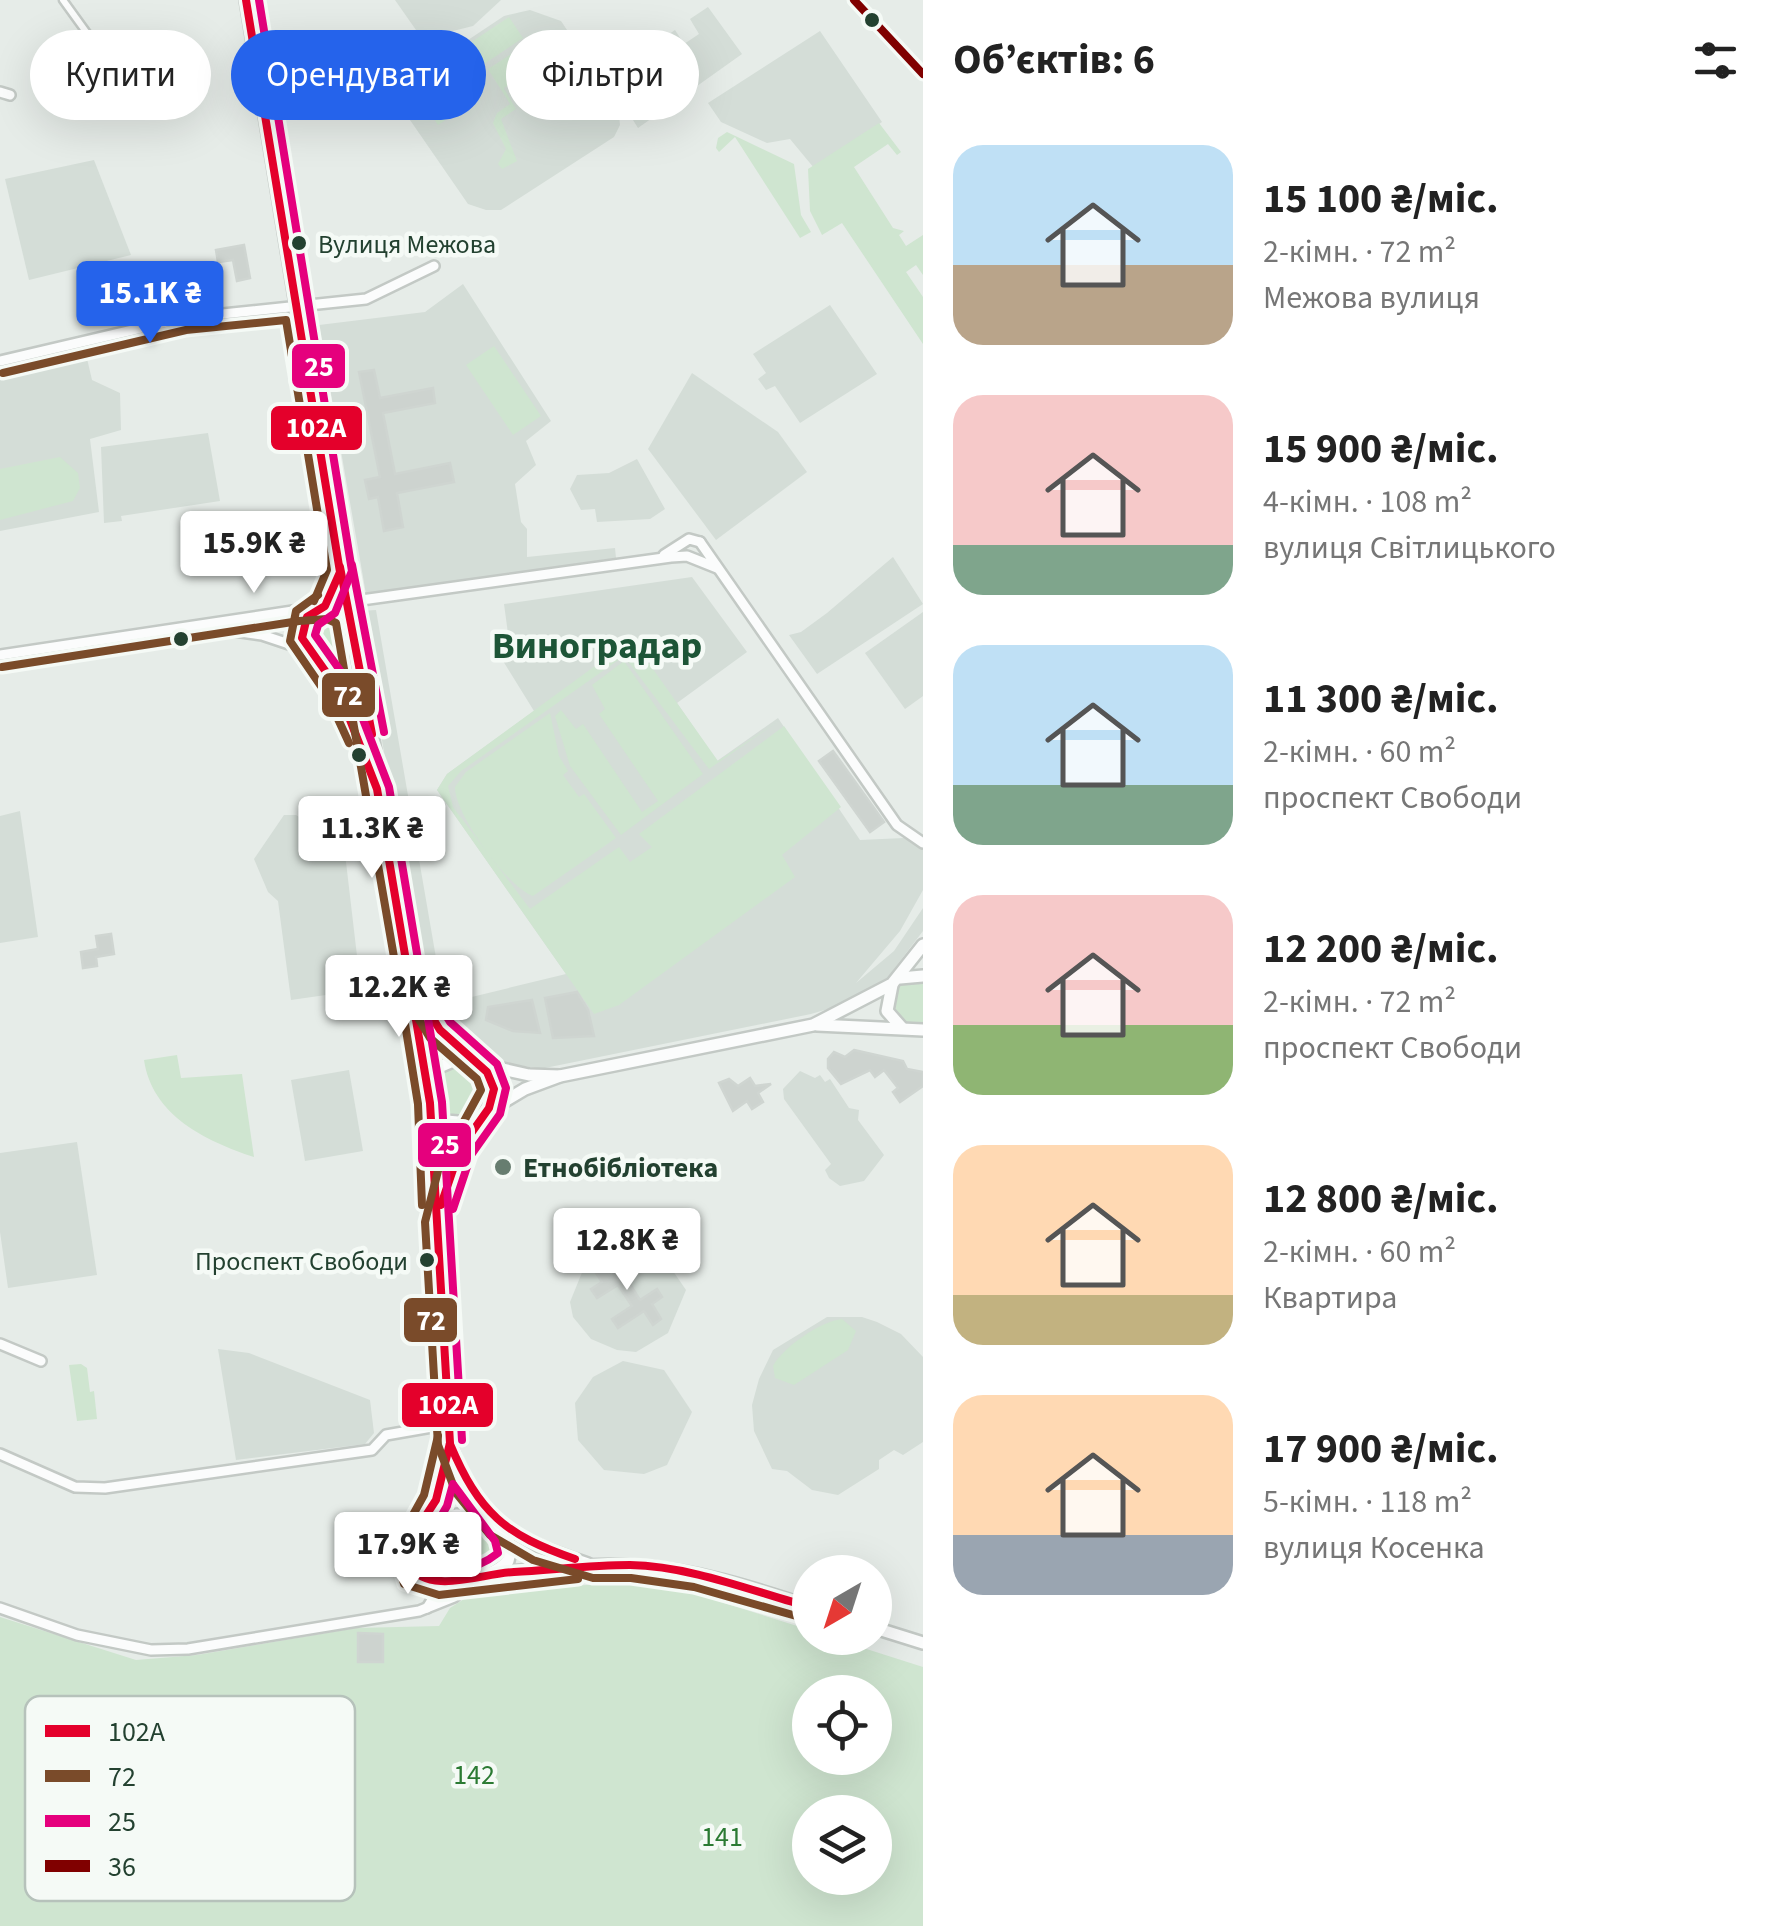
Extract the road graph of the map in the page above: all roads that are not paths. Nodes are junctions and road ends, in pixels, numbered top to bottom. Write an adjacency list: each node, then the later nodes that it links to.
1 (63, 0): 3 (street)
2 (246, 0): 5 (street)
3 (85, 30)
4 (434, 266): 5 (street)
5 (296, 306): 6 (street); 12 (street)
6 (0, 361)
7 (700, 542): 8 (street); 9 (street); 11 (street)
8 (683, 544): 9 (street); 10 (street)
9 (690, 556): 10 (street); 11 (street)
10 (657, 558): 13 (street)
11 (717, 568): 20 (street)
12 (340, 572): 13 (street); 14 (street)
13 (349, 602): 14 (street); 16 (street)
14 (322, 607): 15 (street); 16 (street); 17 (street)
15 (197, 626): 17 (street); 18 (street)
16 (353, 628): 17 (street); 19 (street)
17 (312, 653): 19 (street)
18 (0, 655)
19 (377, 789): 24 (street)
20 (923, 843)
21 (923, 945): 23 (street)
22 (923, 976): 23 (street)
23 (896, 981): 25 (street); 26 (street)
24 (410, 982): 28 (street); 30 (street)
25 (813, 1025): 26 (street); 29 (street)
26 (906, 1030): 27 (street)
27 (923, 1030)
28 (475, 1062): 29 (street); 30 (street); 31 (street)
29 (560, 1076): 31 (street)
30 (429, 1097): 31 (street); 32 (street)
31 (483, 1115): 32 (street)
32 (436, 1223): 35 (street)
33 (0, 1344): 34 (street)
34 (41, 1362)
35 (449, 1424): 36 (street); 37 (street)
36 (450, 1443): 38 (street); 39 (street)
37 (0, 1454)
38 (498, 1526): 39 (street); 40 (street); 41 (street)
39 (417, 1532): 43 (street)
40 (594, 1566): 41 (street); 44 (street)
41 (493, 1573): 42 (street)
42 (476, 1577): 43 (street); 46 (street)
43 (424, 1582): 46 (street)
44 (792, 1602)
45 (0, 1608): 46 (street)
46 (425, 1610)
47 (892, 1634): 48 (street)
48 (923, 1644)

